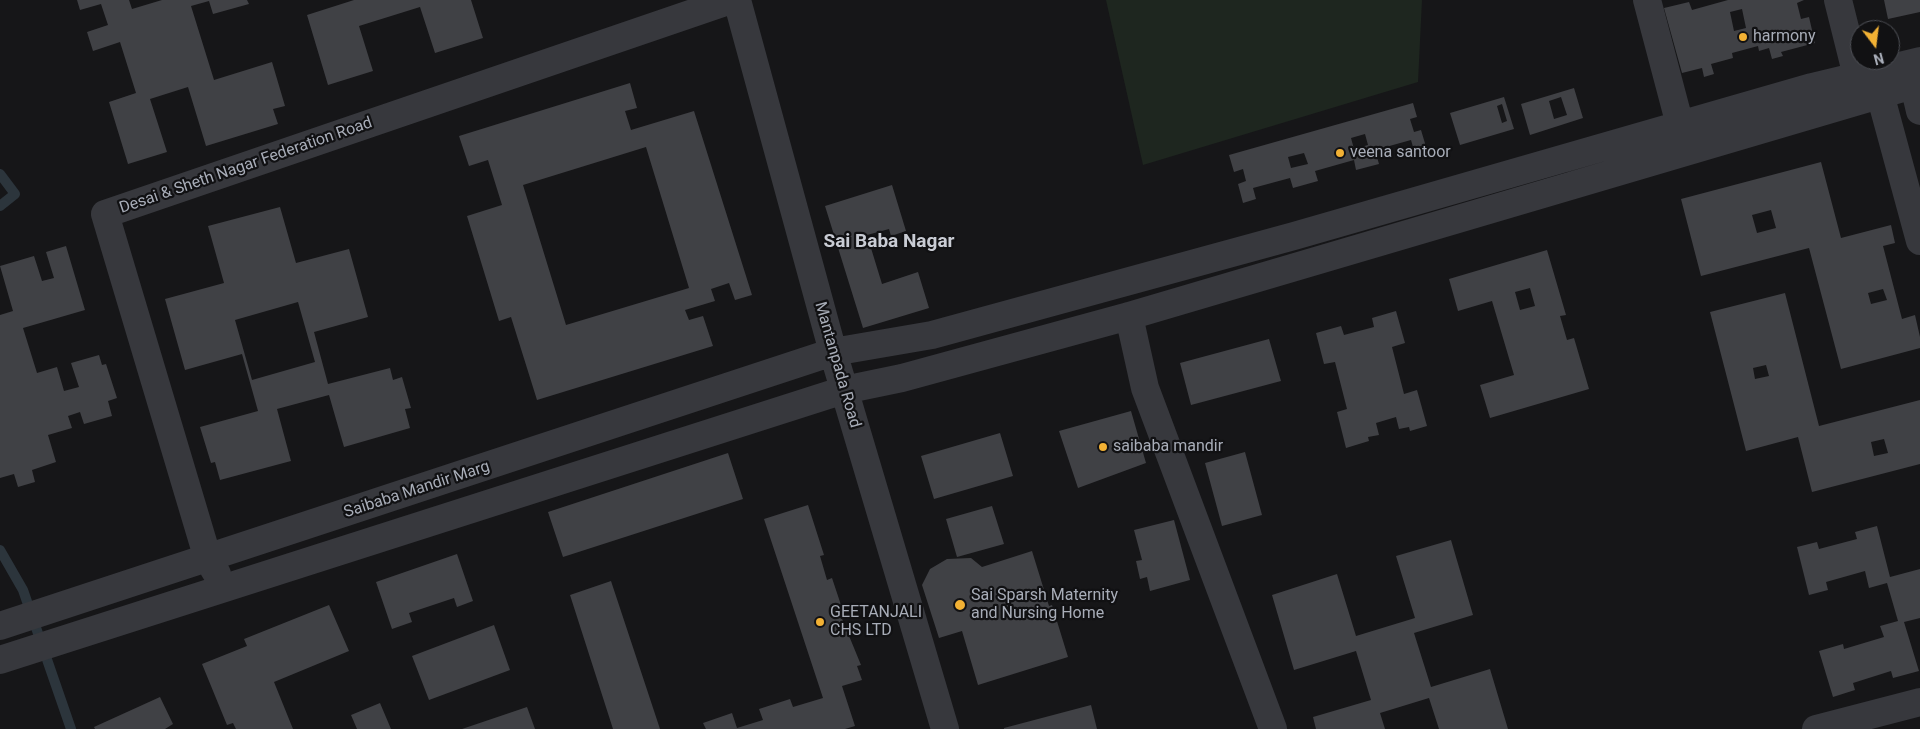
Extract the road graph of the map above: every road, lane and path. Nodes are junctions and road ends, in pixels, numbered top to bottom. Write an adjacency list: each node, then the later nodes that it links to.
1 (731, 0): 13 (street, Desai & Sheth Nagar Federation Road)
2 (737, 0): 11 (street, Mantanpada Road)
3 (1647, 0): 8 (street)
4 (1838, 0): 5 (street)
5 (1857, 76): 6 (street, Saibaba Mandir Marg); 8 (street, Saibaba Mandir Marg)
6 (1918, 85): 7 (street)
7 (1880, 94): 9 (street); 10 (street)
8 (1680, 125): 11 (street, Saibaba Mandir Marg)
9 (1920, 241)
10 (1129, 316): 12 (street); 19 (street)
11 (832, 352): 12 (street, Mantanpada Road); 13 (street, Saibaba Mandir Marg)
12 (844, 390): 14 (street); 18 (street, Mantanpada Road)
13 (208, 559): 14 (street, Desai & Sheth Nagar Federation Road); 15 (street, Saibaba Mandir Marg)
14 (225, 588): 16 (street)
15 (9, 623)
16 (0, 660)
17 (1920, 702): 20 (street)
18 (945, 729)
19 (1273, 729)
20 (1816, 729)

